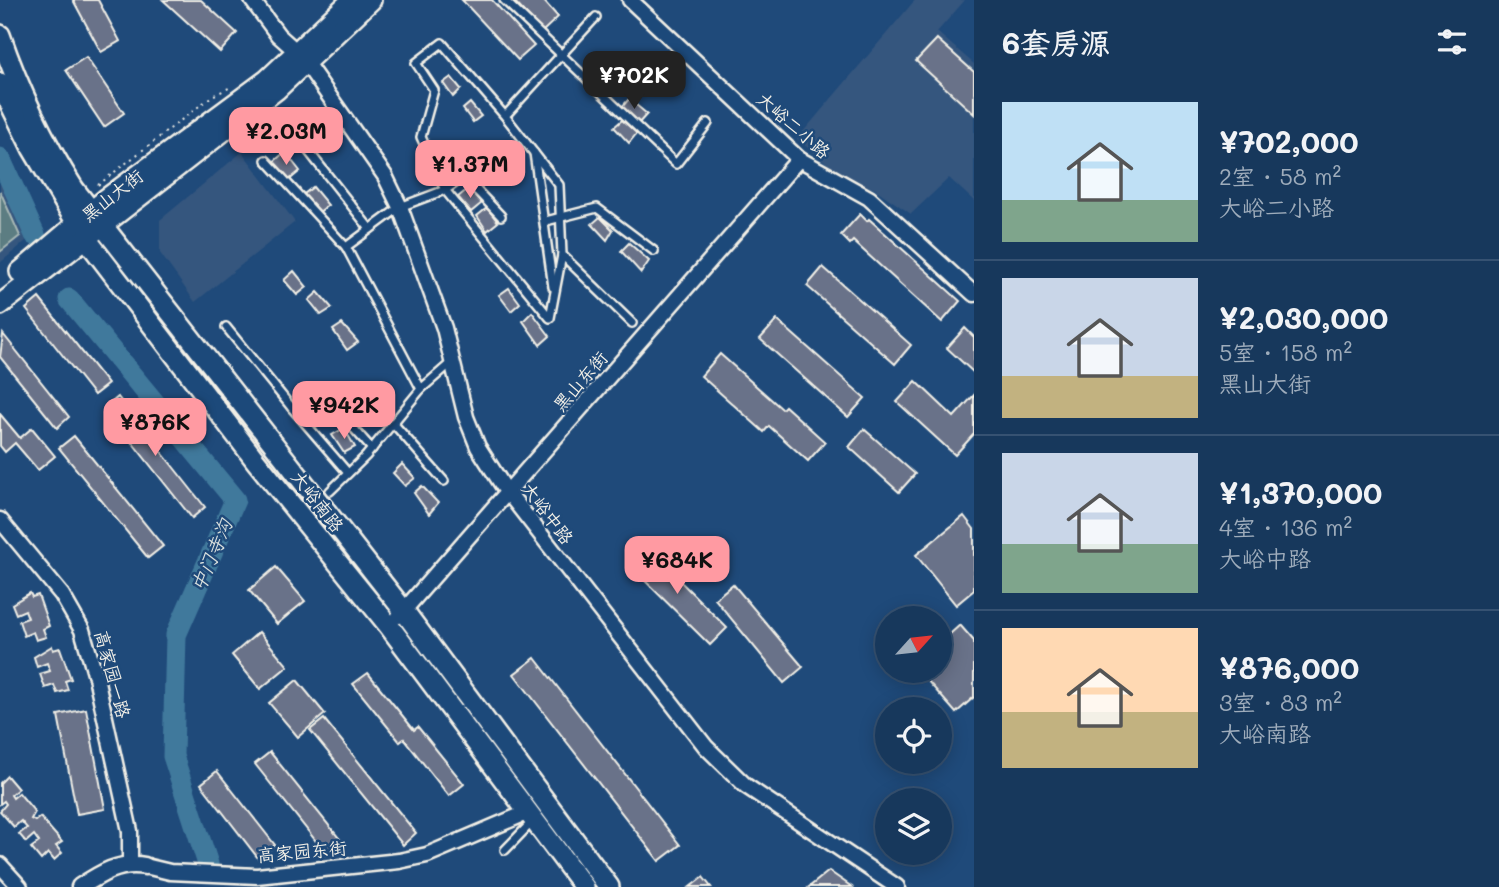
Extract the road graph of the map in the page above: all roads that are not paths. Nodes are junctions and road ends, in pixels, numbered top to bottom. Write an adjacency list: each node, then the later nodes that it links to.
1 (252, 0): 9 (street, 大峪中路)
2 (352, 0): 9 (main road, 黑山大街)
3 (371, 0): 9 (main road, 黑山大街)
4 (504, 0): 8 (lane)
5 (630, 0): 15 (street, 大峪二小路)
6 (596, 17): 8 (lane)
7 (0, 34): 21 (main road, 大峪南路)
8 (560, 55): 11 (lane); 12 (lane)
9 (301, 57): 18 (street, 大峪中路); 21 (main road, 黑山大街)
10 (0, 83): 21 (main road, 大峪南路)
11 (505, 116): 14 (lane); 17 (lane)
12 (708, 123)
13 (306, 148): 23 (lane)
14 (534, 153): 19 (lane); 22 (lane)
15 (799, 159): 28 (street, 大峪二小路); 41 (street, 黑山东街)
16 (267, 160): 24 (lane)
17 (445, 190): 18 (lane); 20 (lane); 29 (lane)
18 (400, 207): 23 (lane); 33 (street, 大峪中路)
19 (561, 215): 22 (lane); 25 (lane); 26 (lane)
20 (501, 216)
21 (88, 220): 27 (main road); 30 (main road); 43 (main road, 大峪南路); 44 (main road, 大峪南路)
22 (546, 220): 29 (lane)
23 (370, 229): 24 (lane)
24 (346, 247): 34 (lane)
25 (654, 251)
26 (562, 255): 29 (lane); 31 (lane)
27 (0, 288)
28 (974, 294)
29 (554, 298)
30 (0, 305)
31 (632, 323)
32 (226, 327): 35 (lane)
33 (453, 361): 34 (lane); 41 (street, 大峪中路)
34 (422, 389): 36 (lane)
35 (292, 408): 37 (lane); 38 (lane)
36 (393, 423): 37 (lane); 39 (lane)
37 (372, 449): 38 (lane)
38 (348, 473): 40 (lane)
39 (444, 481)
40 (330, 491)
41 (509, 493): 43 (street, 黑山东街); 54 (street, 大峪中路)
42 (0, 520): 49 (street, 高家园一路)
43 (404, 611): 44 (street, 黑山东街); 45 (main road, 大峪南路)
44 (389, 626): 46 (main road, 大峪南路)
45 (549, 809): 46 (lane); 53 (main road, 大峪南路)
46 (529, 817): 47 (lane); 49 (street, 高家园东街); 52 (main road, 大峪南路)
47 (505, 850)
48 (0, 864): 50 (street)
49 (138, 865): 51 (street)
50 (20, 887)
51 (80, 887)
52 (584, 887)
53 (609, 887)
54 (897, 887)

